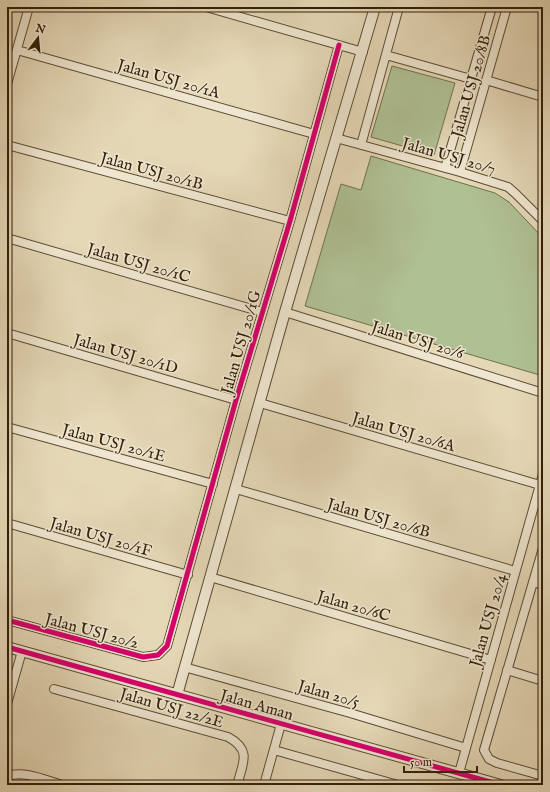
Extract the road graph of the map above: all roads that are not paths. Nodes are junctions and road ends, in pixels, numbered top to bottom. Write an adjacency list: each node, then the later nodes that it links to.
1 (29, 7): 8 (street)
2 (206, 7): 7 (street)
3 (375, 7): 9 (street)
4 (399, 7): 10 (street)
5 (492, 7): 11 (street)
6 (507, 7): 12 (street, Jalan USJ 20/8B)
7 (339, 45): 9 (street); 15 (street, Jalan USJ 20/1G)
8 (17, 50): 13 (street); 15 (street, Jalan USJ 20/1A)
9 (362, 52): 16 (street)
10 (386, 55): 11 (street); 18 (street)
11 (471, 79): 19 (street)
12 (486, 80): 14 (street); 20 (street, Jalan USJ 20/8B)
13 (7, 84)
14 (543, 98)
15 (314, 134): 22 (street, Jalan USJ 20/1G)
16 (336, 138): 18 (street, Jalan USJ 20/7); 25 (street)
17 (7, 145): 22 (street, Jalan USJ 20/1B)
18 (361, 145): 19 (street, Jalan USJ 20/7)
19 (445, 168): 20 (street, Jalan USJ 20/7)
20 (460, 172): 21 (street, Jalan USJ 20/7)
21 (543, 221)
22 (290, 222): 24 (street, Jalan USJ 20/1G)
23 (7, 238): 24 (street, Jalan USJ 20/1C)
24 (262, 312): 28 (street, Jalan USJ 20/1G)
25 (285, 312): 27 (street, Jalan USJ 20/6); 29 (street)
26 (7, 333): 28 (street, Jalan USJ 20/1D)
27 (543, 393)
28 (236, 400): 32 (street, Jalan USJ 20/1G)
29 (260, 403): 33 (street, Jalan USJ 20/6A); 34 (street)
30 (7, 427): 32 (street, Jalan USJ 20/1E)
31 (543, 474): 33 (street, Jalan USJ 20/4)
32 (213, 484): 38 (street, Jalan USJ 20/1G)
33 (540, 484): 37 (street, Jalan USJ 20/4)
34 (236, 489): 37 (street, Jalan USJ 20/6B); 39 (street)
35 (7, 523): 38 (street, Jalan USJ 20/1F)
36 (543, 548): 40 (street)
37 (516, 571): 46 (street, Jalan USJ 20/4)
38 (188, 575): 43 (street, Jalan USJ 20/1G)
39 (210, 577): 46 (street, Jalan 20/6C); 47 (street)
40 (533, 582): 41 (street); 48 (street)
41 (543, 585)
42 (7, 620): 43 (street, Jalan USJ 20/2)
43 (167, 646)
44 (7, 647): 45 (street, Jalan Aman)
45 (22, 651): 51 (street, Jalan Aman); 52 (street)
46 (491, 660): 54 (street, Jalan USJ 20/4)
47 (184, 667): 51 (street); 54 (street, Jalan 20/5)
48 (507, 670): 49 (street); 58 (street)
49 (543, 681)
50 (54, 689): 61 (street, Jalan USJ 22/2E)
51 (177, 695): 53 (street, Jalan Aman)
52 (7, 704)
53 (281, 724): 55 (street); 56 (street, Jalan Aman)
54 (466, 748): 56 (street, Jalan USJ 20/4)
55 (274, 750): 59 (street); 62 (street)
56 (459, 773): 64 (street, Jalan Aman)
57 (7, 776): 60 (street)
58 (543, 776)
59 (379, 782): 63 (street)
60 (62, 785)
61 (237, 785)
62 (264, 785)
63 (398, 785)
64 (501, 785)

